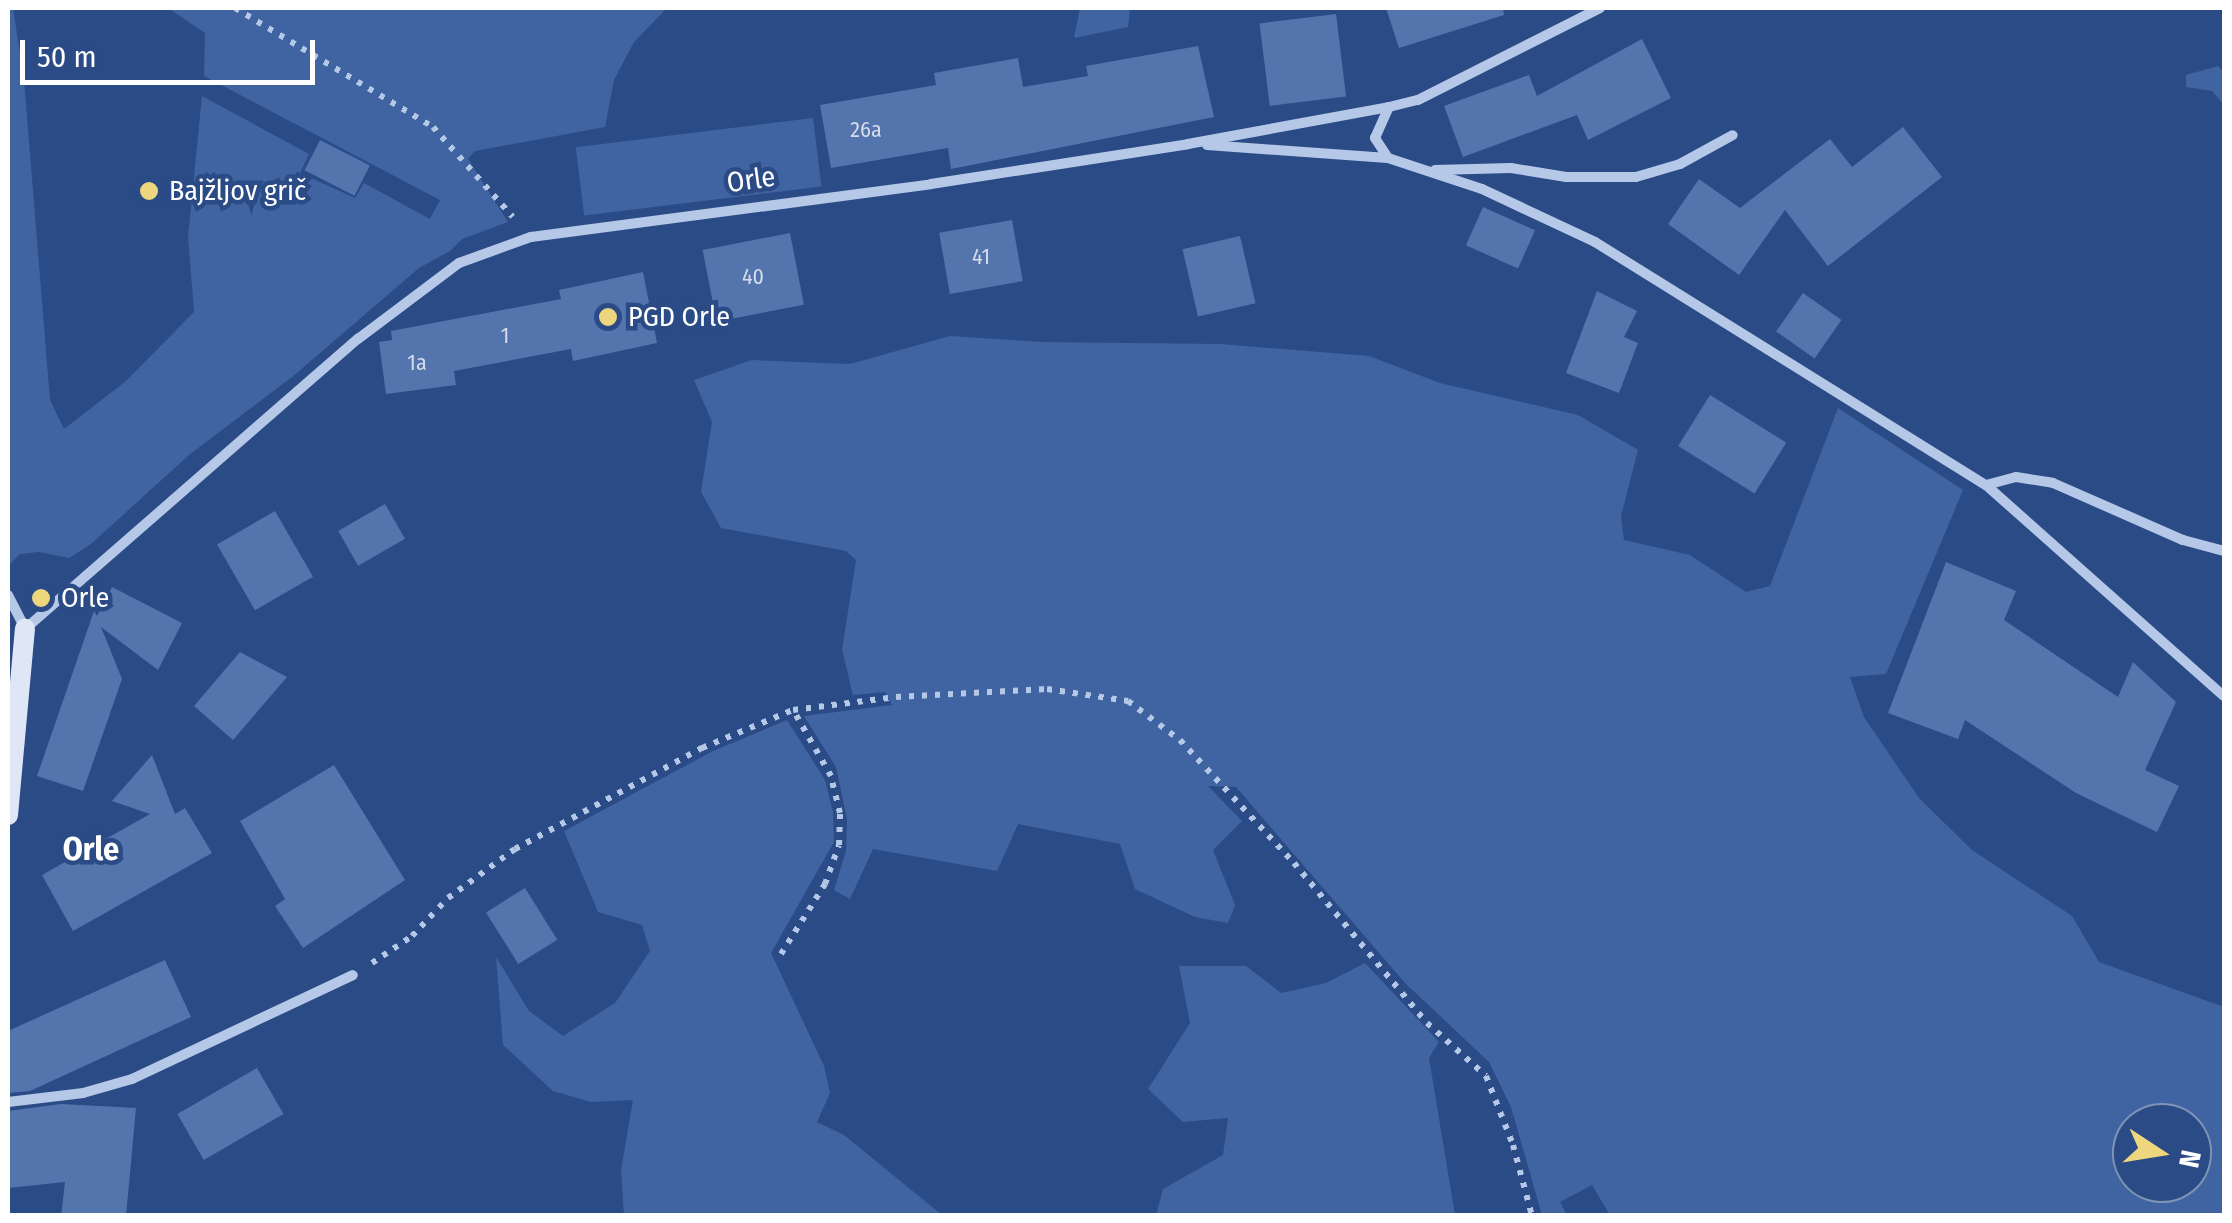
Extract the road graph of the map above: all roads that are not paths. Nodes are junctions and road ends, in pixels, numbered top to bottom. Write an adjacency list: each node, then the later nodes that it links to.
1 (1600, 8): 2 (street, Orle)
2 (1389, 107): 4 (street, Orle); 5 (street)
3 (1733, 135): 6 (street)
4 (1188, 144): 5 (street); 10 (street, Orle)
5 (1388, 158): 6 (street)
6 (1424, 170): 7 (street)
7 (1986, 486): 8 (street); 11 (street)
8 (2224, 551)
9 (8, 595): 10 (street)
10 (25, 630): 12 (street)
11 (2224, 696)
12 (8, 815)
13 (353, 975): 14 (street)
14 (8, 1102)

